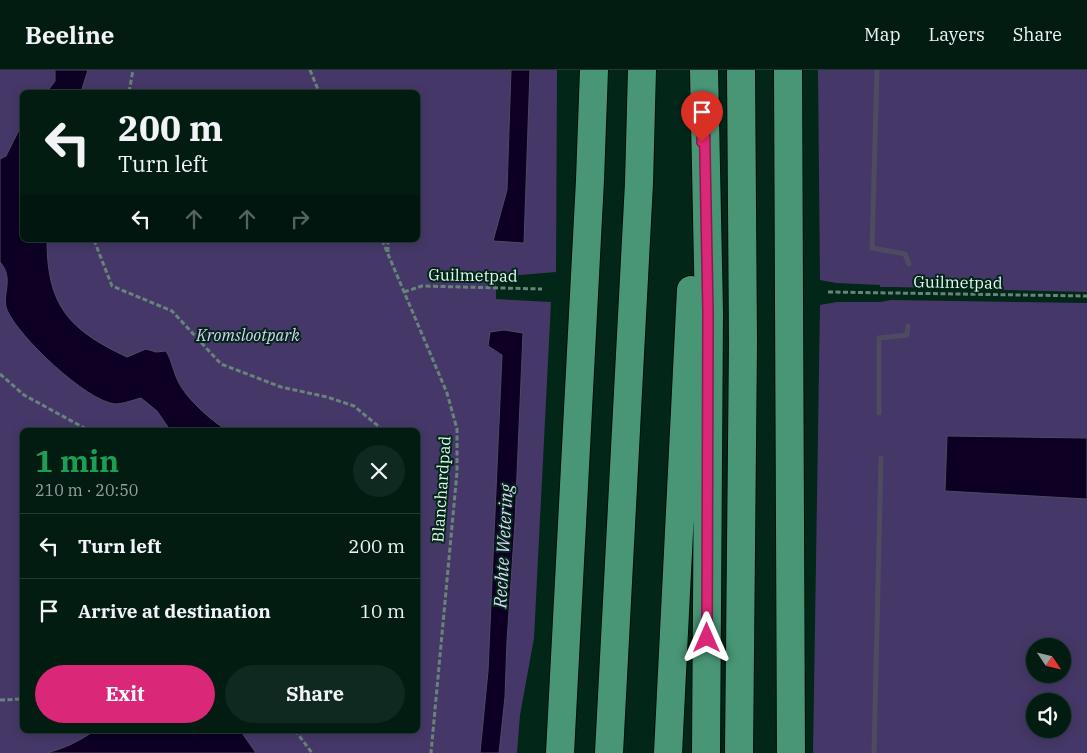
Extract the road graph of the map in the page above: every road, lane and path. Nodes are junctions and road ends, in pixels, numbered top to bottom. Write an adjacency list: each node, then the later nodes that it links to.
1 (133, 70): 8 (path)
2 (310, 70): 9 (path)
3 (594, 70): 27 (highway)
4 (642, 70): 28 (highway)
5 (704, 70): 10 (highway)
6 (742, 70): 31 (highway)
7 (788, 70): 32 (highway)
8 (129, 90)
9 (319, 90)
10 (704, 103): 29 (highway); 30 (highway)
11 (95, 242): 21 (path)
12 (383, 242): 14 (path, Blanchardpad)
13 (388, 242): 14 (path)
14 (388, 255): 16 (path, Blanchardpad)
15 (542, 289): 16 (path, Guilmetpad)
16 (404, 292): 26 (path, Blanchardpad)
17 (828, 292): 18 (path, Guilmetpad)
18 (1087, 296)
19 (0, 374): 20 (path)
20 (84, 428)
21 (381, 428)
22 (20, 698): 23 (path)
23 (0, 700)
24 (297, 733): 25 (path)
25 (312, 753)
26 (431, 753)
27 (560, 753)
28 (609, 753)
29 (668, 753)
30 (706, 753)
31 (739, 753)
32 (791, 753)

